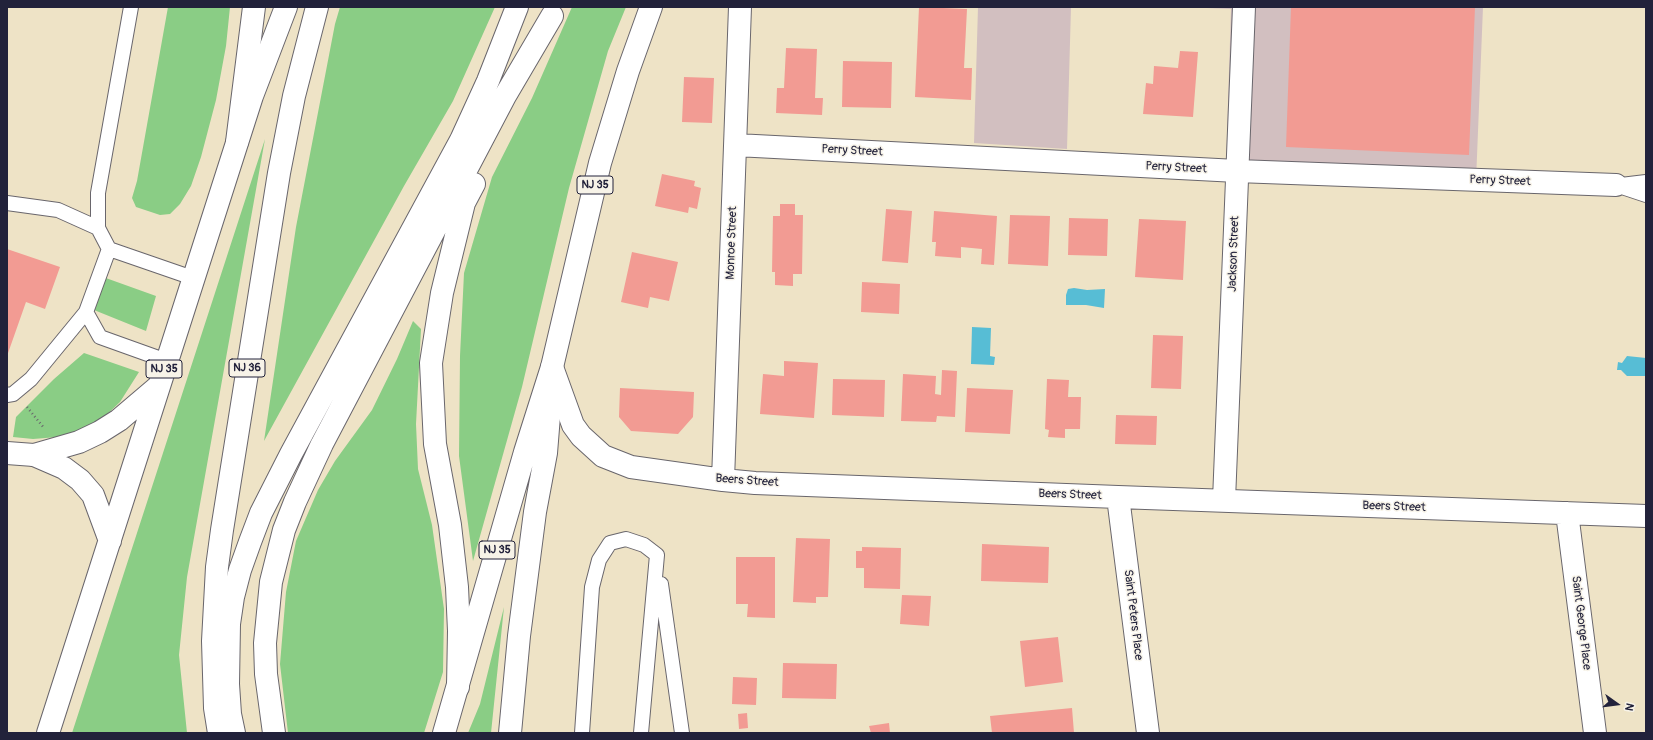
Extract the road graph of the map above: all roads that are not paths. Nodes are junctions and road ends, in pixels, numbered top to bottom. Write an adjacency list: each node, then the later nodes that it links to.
1 (131, 7): 17 (lane)
2 (254, 7): 10 (main road)
3 (286, 7): 10 (main road, NJ 35)
4 (317, 7): 36 (main road, NJ 36)
5 (516, 7): 37 (main road)
6 (651, 7): 22 (main road, NJ 35)
7 (740, 7): 11 (main road, Monroe Street)
8 (1244, 7): 12 (main road, Jackson Street)
9 (554, 12): 34 (main road); 38 (main road)
10 (237, 142): 19 (main road, NJ 35)
11 (736, 145): 12 (main road, Perry Street); 27 (main road, Monroe Street)
12 (1237, 171): 14 (main road, Perry Street); 29 (main road, Jackson Street)
13 (1646, 182): 14 (lane)
14 (1616, 185): 15 (lane)
15 (1646, 195)
16 (7, 203): 17 (lane)
17 (98, 228): 18 (lane)
18 (109, 249): 19 (lane); 20 (lane)
19 (193, 278): 21 (main road, NJ 35)
20 (86, 312): 21 (lane); 24 (lane)
21 (167, 361): 23 (main road, NJ 35)
22 (552, 367): 27 (main road, Beers Street); 34 (main road, NJ 35); 40 (main road)
23 (159, 386): 26 (main road); 32 (main road, NJ 35)
24 (7, 395)
25 (7, 453): 26 (main road)
26 (34, 455): 32 (main road)
27 (723, 480): 28 (main road, Beers Street)
28 (1118, 497): 29 (main road, Beers Street); 44 (main road, Saint Peters Place)
29 (1224, 500): 30 (main road, Beers Street)
30 (1567, 513): 31 (main road, Beers Street); 45 (main road, Saint George Place)
31 (1646, 516)
32 (110, 541): 35 (main road, NJ 35)
33 (657, 560): 41 (lane); 42 (lane); 43 (lane)
34 (458, 687): 39 (main road, NJ 35)
35 (48, 733)
36 (219, 733)
37 (234, 733)
38 (274, 733)
39 (444, 733)
40 (510, 733)
41 (582, 733)
42 (640, 733)
43 (682, 733)
44 (1148, 733)
45 (1595, 733)

